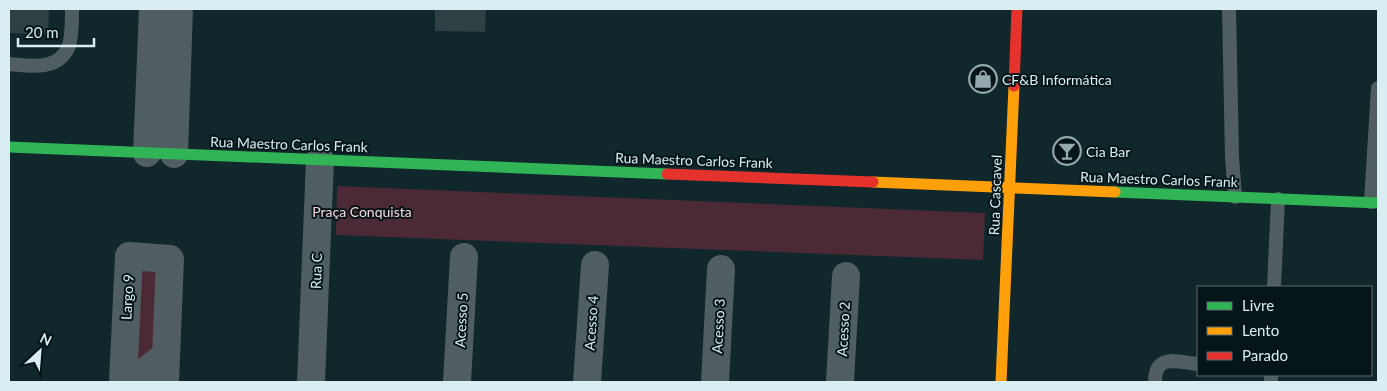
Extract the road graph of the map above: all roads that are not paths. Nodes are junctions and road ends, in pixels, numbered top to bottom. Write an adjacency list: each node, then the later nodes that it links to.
1 (72, 9): 6 (lane)
2 (153, 9): 9 (street)
3 (179, 9): 9 (street)
4 (1017, 9): 11 (main road, Rua Cascavel)
5 (1229, 9): 12 (lane)
6 (9, 64)
7 (1378, 88): 14 (lane)
8 (9, 147): 9 (main road, Rua Maestro Carlos Frank)
9 (160, 153): 10 (main road, Rua Maestro Carlos Frank)
10 (320, 160): 11 (main road, Rua Maestro Carlos Frank); 25 (street, Rua C)
11 (1011, 188): 12 (main road, Rua Maestro Carlos Frank); 30 (main road, Rua Cascavel)
12 (1235, 197): 13 (main road, Rua Maestro Carlos Frank)
13 (1278, 199): 14 (main road, Rua Maestro Carlos Frank); 19 (lane)
14 (1375, 203)
15 (464, 257): 26 (street, Acesso 5)
16 (595, 265): 27 (street, Acesso 4)
17 (721, 269): 28 (street, Acesso 3)
18 (846, 276): 29 (street, Acesso 2)
19 (1274, 286)
20 (166, 355): 22 (street, Largo 9); 23 (street); 24 (street, Largo 9)
21 (1197, 364): 31 (lane)
22 (123, 382)
23 (132, 382)
24 (165, 382)
25 (311, 382)
26 (457, 382)
27 (587, 382)
28 (715, 382)
29 (840, 382)
30 (1001, 382)
31 (1155, 382)

